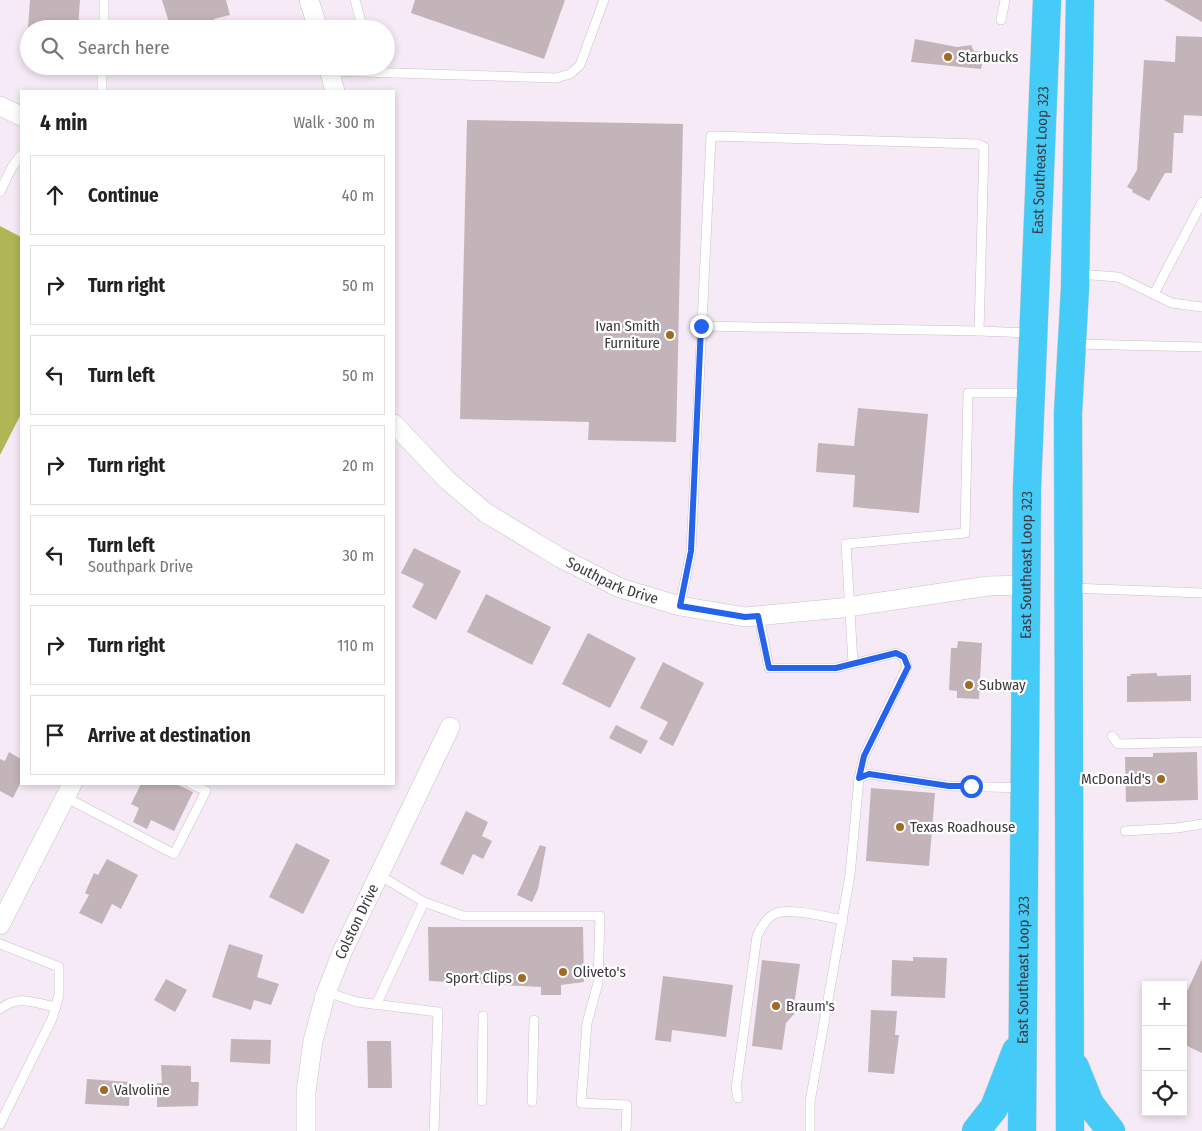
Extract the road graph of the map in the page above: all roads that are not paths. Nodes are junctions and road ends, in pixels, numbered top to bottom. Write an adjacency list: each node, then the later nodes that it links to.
1 (104, 0): 8 (lane)
2 (309, 0): 9 (street)
3 (356, 0): 10 (lane)
4 (604, 0): 12 (lane)
5 (1004, 0): 11 (lane)
6 (1047, 0): 27 (highway, East Southeast Loop 323)
7 (1080, 0): 22 (highway)
8 (104, 20)
9 (315, 20)
10 (361, 20)
11 (1001, 20)
12 (395, 70)
13 (102, 75): 15 (lane)
14 (331, 75): 16 (street)
15 (102, 90)
16 (335, 90)
17 (0, 106): 18 (street)
18 (20, 116)
19 (20, 156): 20 (lane)
20 (0, 192)
21 (1202, 202): 23 (lane)
22 (1075, 274): 23 (lane); 28 (highway)
23 (1154, 294): 24 (lane)
24 (1202, 307)
25 (701, 326): 26 (lane); 26 (lane); 35 (lane)
26 (979, 331): 27 (lane)
27 (1034, 333): 30 (highway, East Southeast Loop 323)
28 (1072, 344): 29 (lane); 33 (highway)
29 (1202, 347)
30 (1031, 393): 32 (highway, East Southeast Loop 323); 36 (lane)
31 (395, 425): 35 (street, Southpark Drive)
32 (1027, 585): 36 (street, Southpark Drive); 44 (highway, East Southeast Loop 323)
33 (1069, 588): 34 (lane); 60 (highway)
34 (1202, 593)
35 (680, 606): 37 (street, Southpark Drive)
36 (850, 607): 37 (street, Southpark Drive); 38 (lane)
37 (758, 616): 38 (lane)
38 (853, 663): 42 (lane)
39 (450, 727): 48 (street, Colston Drive)
40 (1112, 736): 41 (lane)
41 (1202, 742)
42 (859, 778): 44 (lane); 50 (lane)
43 (193, 785): 45 (lane)
44 (1026, 788): 59 (highway, East Southeast Loop 323)
45 (68, 790): 51 (street)
46 (1202, 824): 47 (lane)
47 (1125, 831)
48 (379, 874): 49 (lane); 53 (street, Colston Drive)
49 (424, 902): 54 (lane); 67 (lane)
50 (842, 920): 61 (lane); 68 (lane)
51 (0, 925)
52 (0, 944): 55 (lane)
53 (326, 992): 54 (lane); 65 (street, Colston Drive)
54 (376, 1005): 66 (lane)
55 (56, 1007): 56 (lane); 64 (lane)
56 (0, 1009)
57 (483, 1016): 62 (lane)
58 (534, 1020): 63 (lane)
59 (1022, 1034): 69 (highway); 70 (highway, East Southeast Loop 323)
60 (1070, 1054): 71 (highway); 72 (highway)
61 (738, 1098)
62 (482, 1101)
63 (532, 1102)
64 (0, 1124)
65 (306, 1131)
66 (434, 1131)
67 (626, 1131)
68 (810, 1131)
69 (976, 1131)
70 (1022, 1131)
71 (1070, 1131)
72 (1111, 1131)

